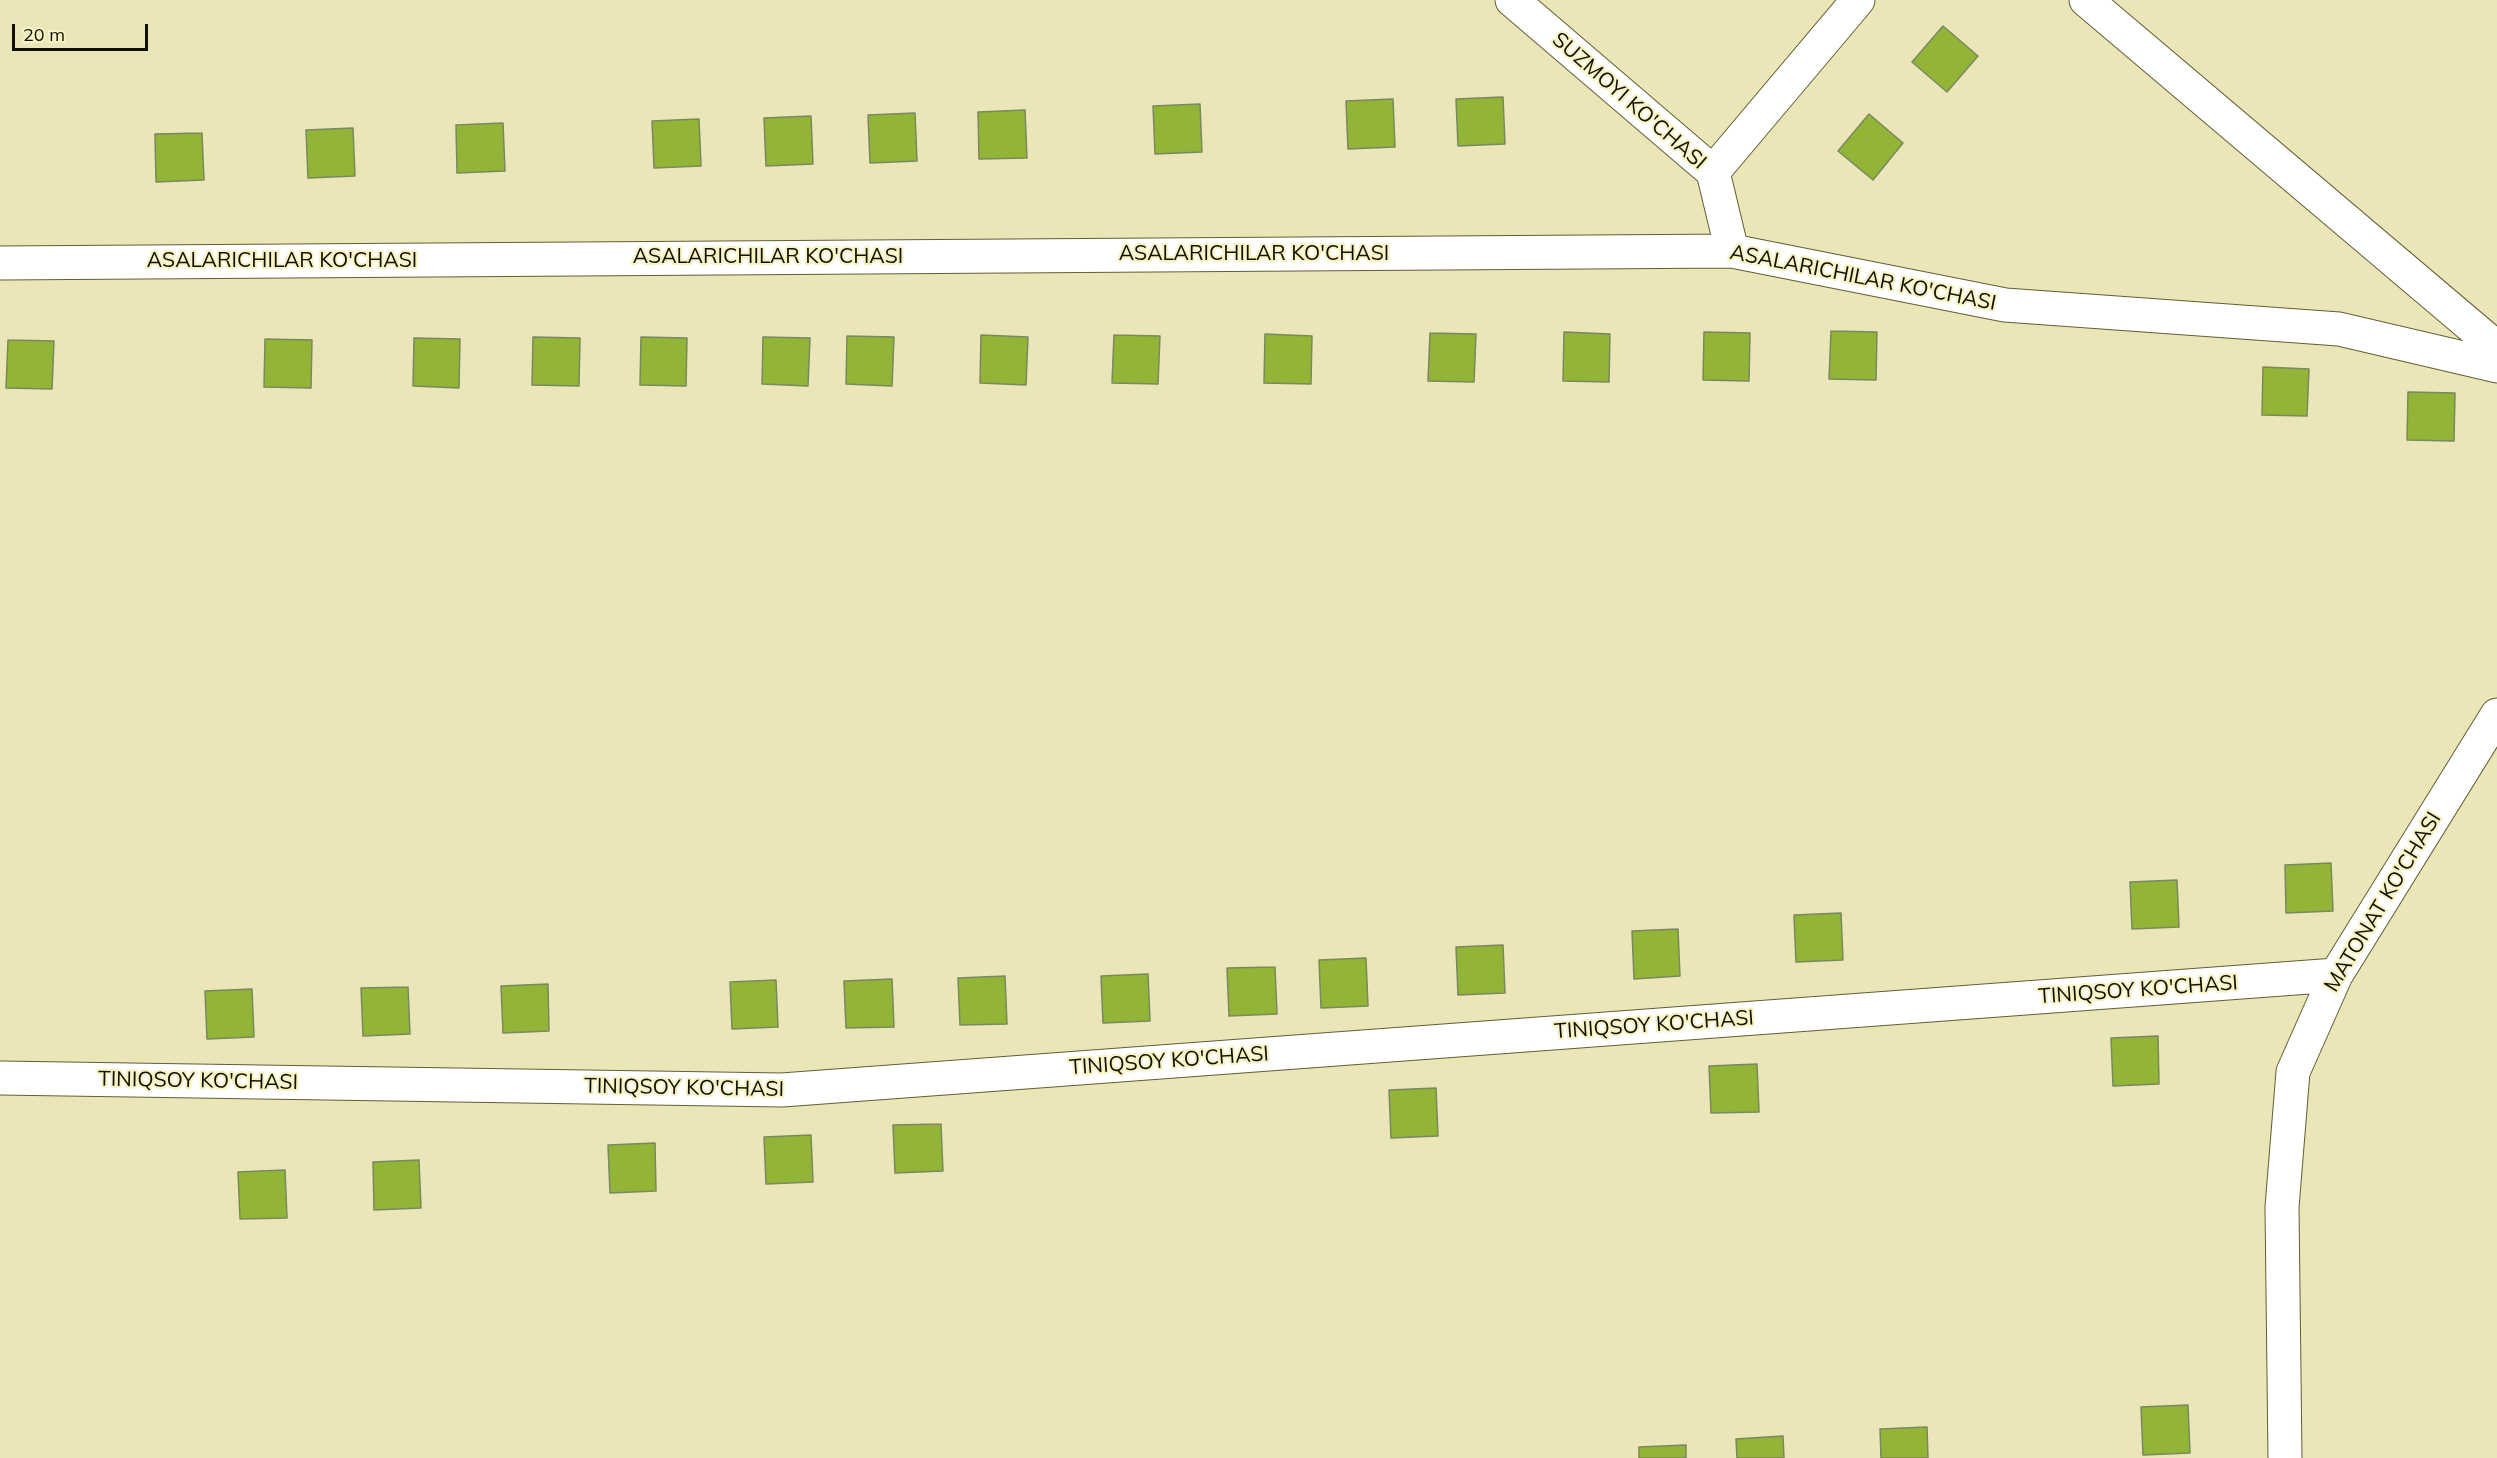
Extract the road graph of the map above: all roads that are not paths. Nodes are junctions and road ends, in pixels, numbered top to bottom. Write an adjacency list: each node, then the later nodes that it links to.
1 (1512, 0): 4 (street, SUZMOYI KO'CHASI)
2 (1858, 0): 4 (street)
3 (2086, 0): 7 (street)
4 (1713, 172): 5 (street, SUZMOYI KO'CHASI)
5 (1732, 250): 6 (street, ASALARICHILAR KO'CHASI); 8 (street, ASALARICHILAR KO'CHASI)
6 (0, 263)
7 (2497, 348)
8 (2497, 366)
9 (2497, 715): 10 (street, MATONAT KO'CHASI)
10 (2336, 975): 11 (street, TINIQSOY KO'CHASI); 12 (street, MATONAT KO'CHASI)
11 (0, 1078)
12 (2285, 1458)

